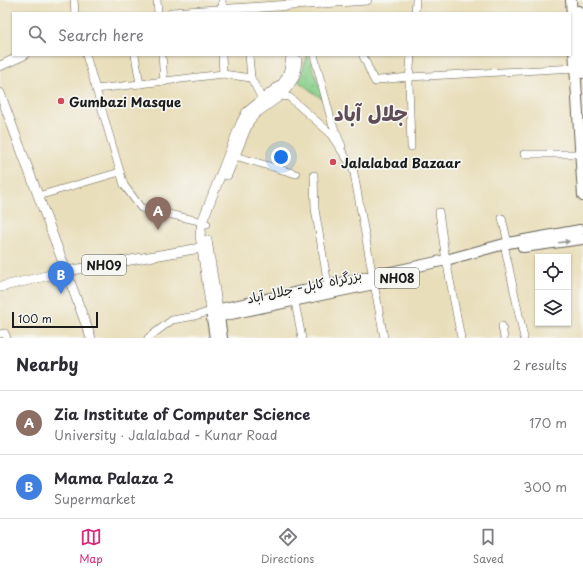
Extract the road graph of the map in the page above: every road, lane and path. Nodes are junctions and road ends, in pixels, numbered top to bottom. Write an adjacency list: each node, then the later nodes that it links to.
1 (74, 0): 11 (street)
2 (157, 0): 12 (street)
3 (222, 0): 9 (street)
4 (367, 0): 8 (main road)
5 (416, 0): 14 (street)
6 (571, 0): 27 (highway)
7 (577, 0): 27 (highway)
8 (294, 6): 10 (main road)
9 (223, 10): 10 (main road); 13 (main road)
10 (246, 11)
11 (75, 12)
12 (158, 12)
13 (189, 12)
14 (415, 12)
15 (22, 56): 26 (main road)
16 (86, 56): 33 (street)
17 (135, 56): 32 (street)
18 (162, 56): 31 (street)
19 (222, 56): 28 (street)
20 (249, 56): 30 (street)
21 (291, 56): 35 (main road)
22 (297, 56): 35 (main road)
23 (314, 56): 41 (street)
24 (364, 56): 29 (street)
25 (411, 56): 29 (street)
26 (0, 66)
27 (579, 71): 29 (street); 39 (highway)
28 (223, 74): 30 (street); 31 (street)
29 (409, 76): 37 (street)
30 (250, 78): 36 (street)
31 (164, 82): 32 (street)
32 (140, 84): 33 (street)
33 (96, 89): 42 (street)
34 (0, 93): 45 (main road)
35 (277, 93): 36 (main road); 40 (main road); 41 (street)
36 (260, 102): 49 (main road)
37 (411, 147)
38 (524, 154): 39 (street)
39 (580, 154): 46 (highway)
40 (235, 156): 43 (street); 49 (main road)
41 (353, 168): 55 (street)
42 (120, 172): 45 (street); 49 (street)
43 (296, 174)
44 (314, 175): 56 (street)
45 (38, 196): 54 (main road)
46 (583, 196)
47 (439, 212): 53 (street)
48 (502, 218): 51 (street)
49 (204, 223): 52 (main road)
50 (582, 234): 51 (highway, بزرگراه کابل- جلال آباد / NH08)
51 (506, 246): 53 (highway, بزرگراه کابل- جلال آباد / NH08); 71 (street)
52 (205, 248): 54 (main road, NH09); 59 (main road)
53 (446, 262): 55 (highway, بزرگراه کابل- جلال آباد / NH08); 69 (street)
54 (67, 271): 57 (main road, NH09); 63 (main road)
55 (374, 280): 56 (highway, بزرگراه کابل- جلال آباد / NH08); 58 (highway, بزرگراه کابل- جلال آباد / NH08); 68 (street)
56 (331, 285): 58 (highway, بزرگراه کابل- جلال آباد / NH08)
57 (0, 287)
58 (294, 297): 59 (highway, بزرگراه کابل- جلال آباد / NH08); 67 (street)
59 (215, 314): 64 (street); 65 (highway); 66 (highway)
60 (502, 326): 70 (street)
61 (0, 334): 62 (street)
62 (7, 338)
63 (91, 338)
64 (148, 338)
65 (215, 338)
66 (222, 338)
67 (302, 338)
68 (384, 338)
69 (461, 338)
70 (504, 338)
71 (524, 338)

